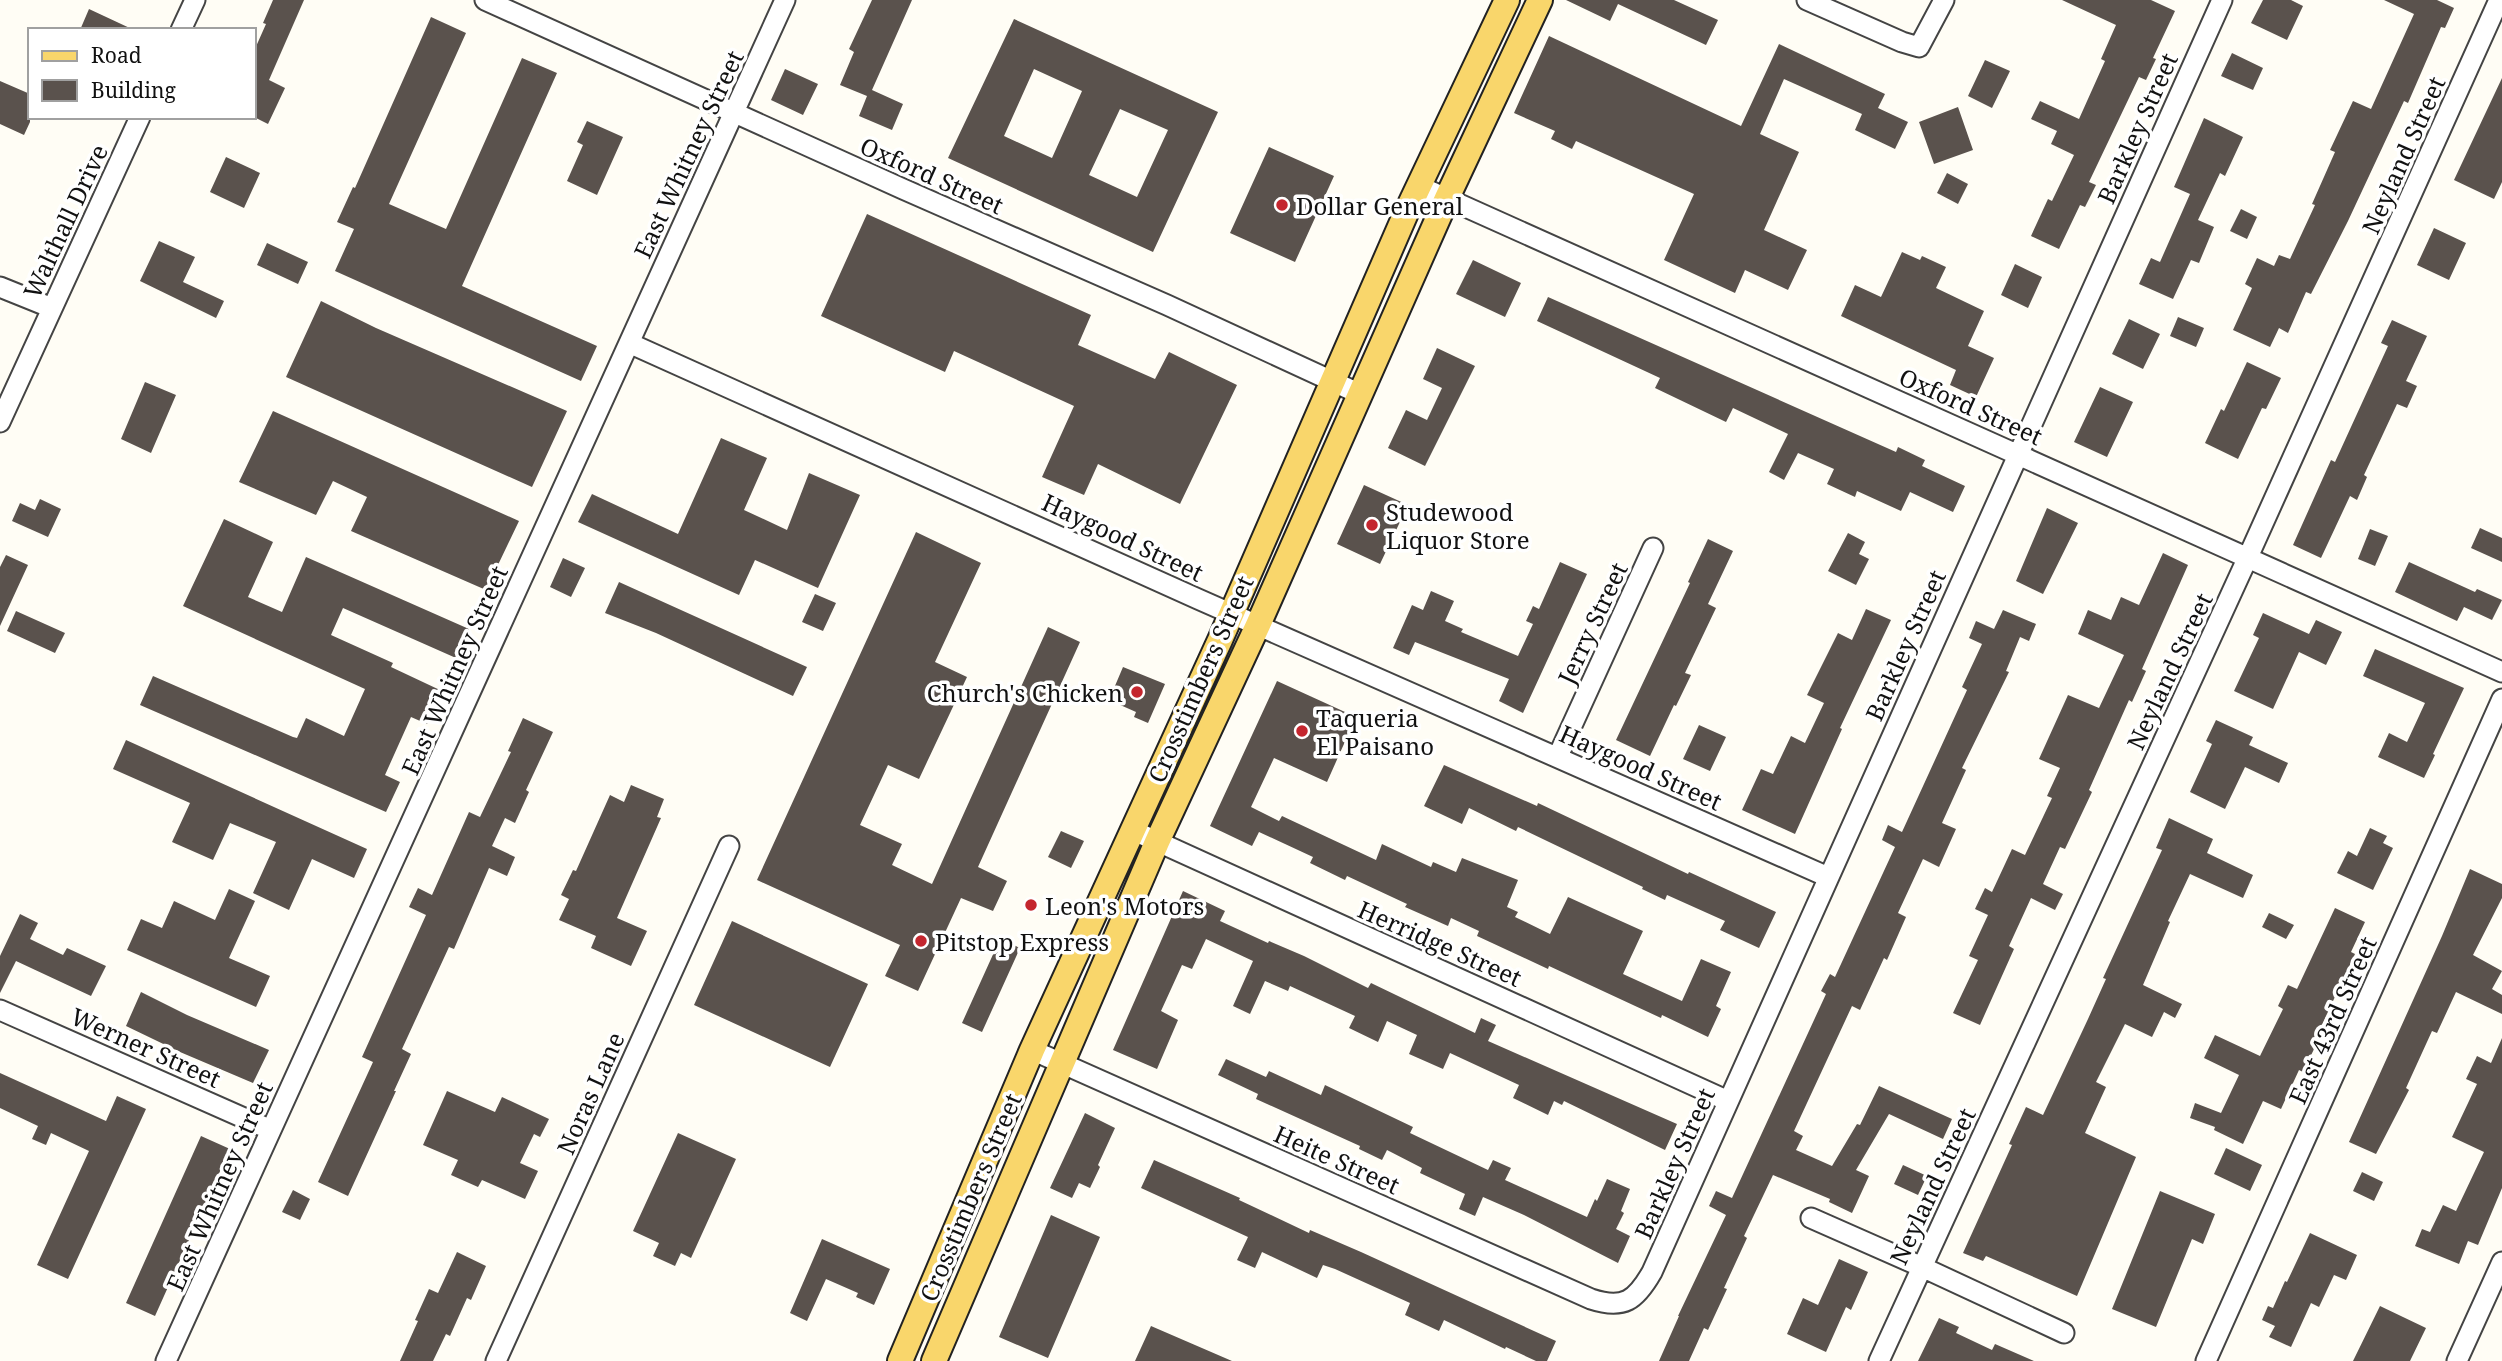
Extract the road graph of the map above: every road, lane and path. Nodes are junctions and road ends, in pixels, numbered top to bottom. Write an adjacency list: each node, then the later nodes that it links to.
1 (195, 0): 10 (street)
2 (485, 0): 11 (street, Oxford Street)
3 (785, 0): 11 (street, East Whitney Street)
4 (1507, 0): 13 (main road, Crosstimbers Street)
5 (1540, 0): 14 (main road, Crosstimbers Street)
6 (1807, 0): 7 (street)
7 (1944, 0)
8 (2222, 0): 21 (street, Barkley Street)
9 (2499, 0): 23 (street, Neyland Street)
10 (182, 28)
11 (735, 113): 17 (street, East Whitney Street); 18 (street, Oxford Street)
12 (139, 119): 16 (street, Walthall Drive)
13 (1419, 186): 14 (street, Oxford Street); 18 (main road, Crosstimbers Street)
14 (1447, 198): 19 (main road, Crosstimbers Street); 21 (street, Oxford Street)
15 (0, 287): 16 (street)
16 (51, 307): 20 (street, Walthall Drive)
17 (629, 343): 24 (street, Haygood Street); 37 (street, East Whitney Street)
18 (1332, 381): 19 (street, Oxford Street); 24 (main road, Crosstimbers Street)
19 (1360, 394): 25 (main road, Crosstimbers Street)
20 (0, 422)
21 (2017, 454): 23 (street, Oxford Street); 32 (street, Barkley Street)
22 (1653, 548): 28 (street, Jerry Street)
23 (2248, 557): 26 (street, Oxford Street); 40 (street, Neyland Street)
24 (1231, 613): 25 (street, Haygood Street); 29 (main road, Crosstimbers Street)
25 (1258, 625): 28 (street, Haygood Street); 30 (main road, Crosstimbers Street)
26 (2502, 672)
27 (2502, 699): 48 (street, East 43rd Street)
28 (1558, 756): 32 (street, Haygood Street)
29 (1132, 830): 30 (street, Herridge Street); 34 (main road, Crosstimbers Street)
30 (1157, 842): 35 (main road, Crosstimbers Street); 36 (street, Herridge Street)
31 (729, 846): 45 (street, Noras Lane)
32 (1828, 877): 36 (street, Barkley Street)
33 (0, 1010): 37 (street, Werner Street)
34 (1032, 1049): 35 (street, Heite Street); 43 (main road, Crosstimbers Street)
35 (1063, 1063): 41 (street, Heite Street); 46 (main road, Crosstimbers Street)
36 (1728, 1101): 41 (street, Barkley Street)
37 (271, 1130): 44 (street, East Whitney Street)
38 (1811, 1218): 40 (street)
39 (2502, 1262): 49 (street)
40 (1922, 1267): 42 (street); 47 (street, Neyland Street)
41 (1624, 1302)
42 (2064, 1334)
43 (909, 1358)
44 (166, 1361)
45 (496, 1361)
46 (934, 1361)
47 (1879, 1361)
48 (2206, 1361)
49 (2457, 1361)

